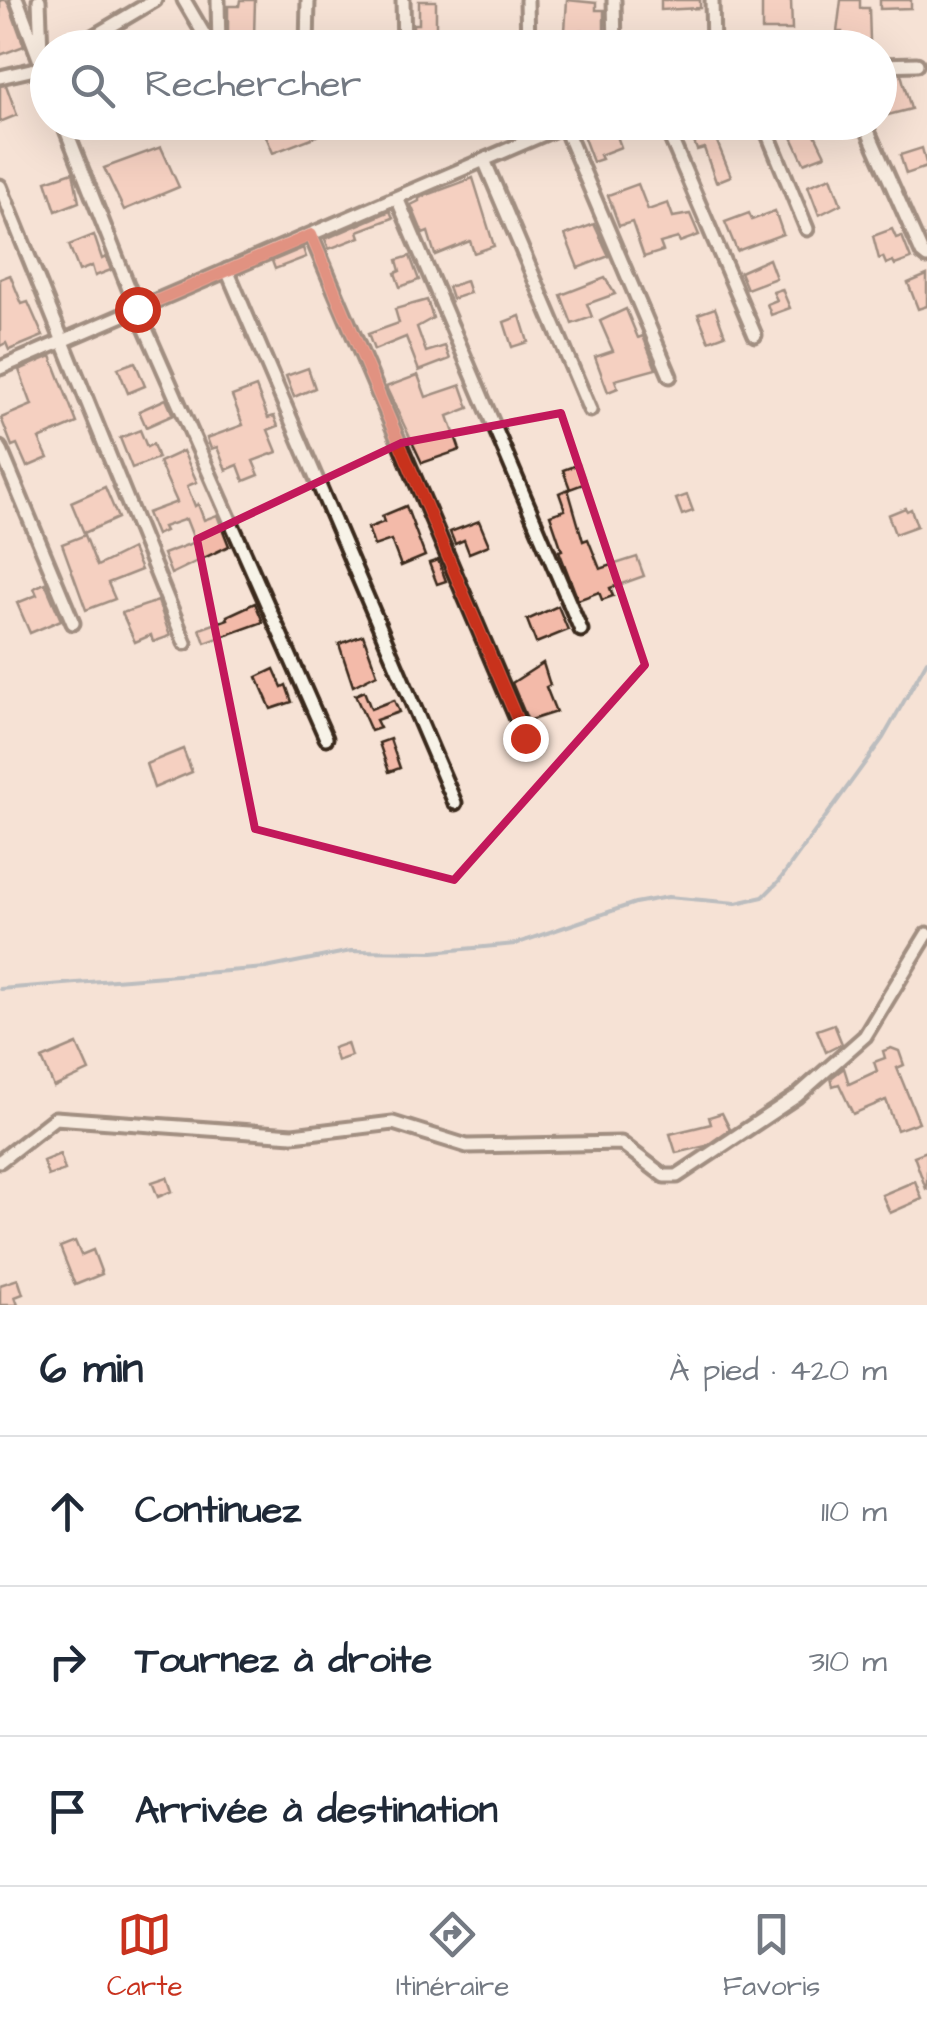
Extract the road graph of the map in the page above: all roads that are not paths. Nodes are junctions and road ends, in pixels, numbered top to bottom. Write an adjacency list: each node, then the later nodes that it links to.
1 (17, 0): 11 (street)
2 (40, 0): 12 (street)
3 (155, 0): 13 (street)
4 (184, 0): 14 (street)
5 (218, 0): 15 (street)
6 (308, 0): 16 (street)
7 (404, 0): 17 (street)
8 (528, 0): 18 (street)
9 (614, 0): 19 (street)
10 (712, 0): 20 (street)
11 (30, 30)
12 (42, 30)
13 (104, 30)
14 (204, 30)
15 (217, 30)
16 (307, 30)
17 (404, 30)
18 (528, 30)
19 (615, 30)
20 (713, 30)
21 (918, 64): 22 (street)
22 (897, 65)
23 (30, 69): 24 (street)
24 (0, 77)
25 (70, 140): 38 (street)
26 (531, 140): 31 (street)
27 (574, 140): 42 (street)
28 (672, 140): 39 (street)
29 (770, 140): 34 (street)
30 (872, 140): 36 (street)
31 (484, 160): 33 (street); 43 (street)
32 (0, 186): 40 (street)
33 (397, 198): 35 (street); 47 (street)
34 (807, 229)
35 (311, 235): 37 (street); 50 (street)
36 (927, 257)
37 (228, 270): 38 (street); 51 (street)
38 (137, 309): 40 (street); 49 (street)
39 (755, 335)
40 (63, 341): 41 (street); 48 (street)
41 (0, 368)
42 (670, 376)
43 (590, 410)
44 (0, 448): 45 (street)
45 (4, 470): 46 (street)
46 (73, 623)
47 (581, 630)
48 (185, 643)
49 (326, 738)
50 (525, 738)
51 (455, 804)
52 (927, 934): 53 (street)
53 (0, 1162)

